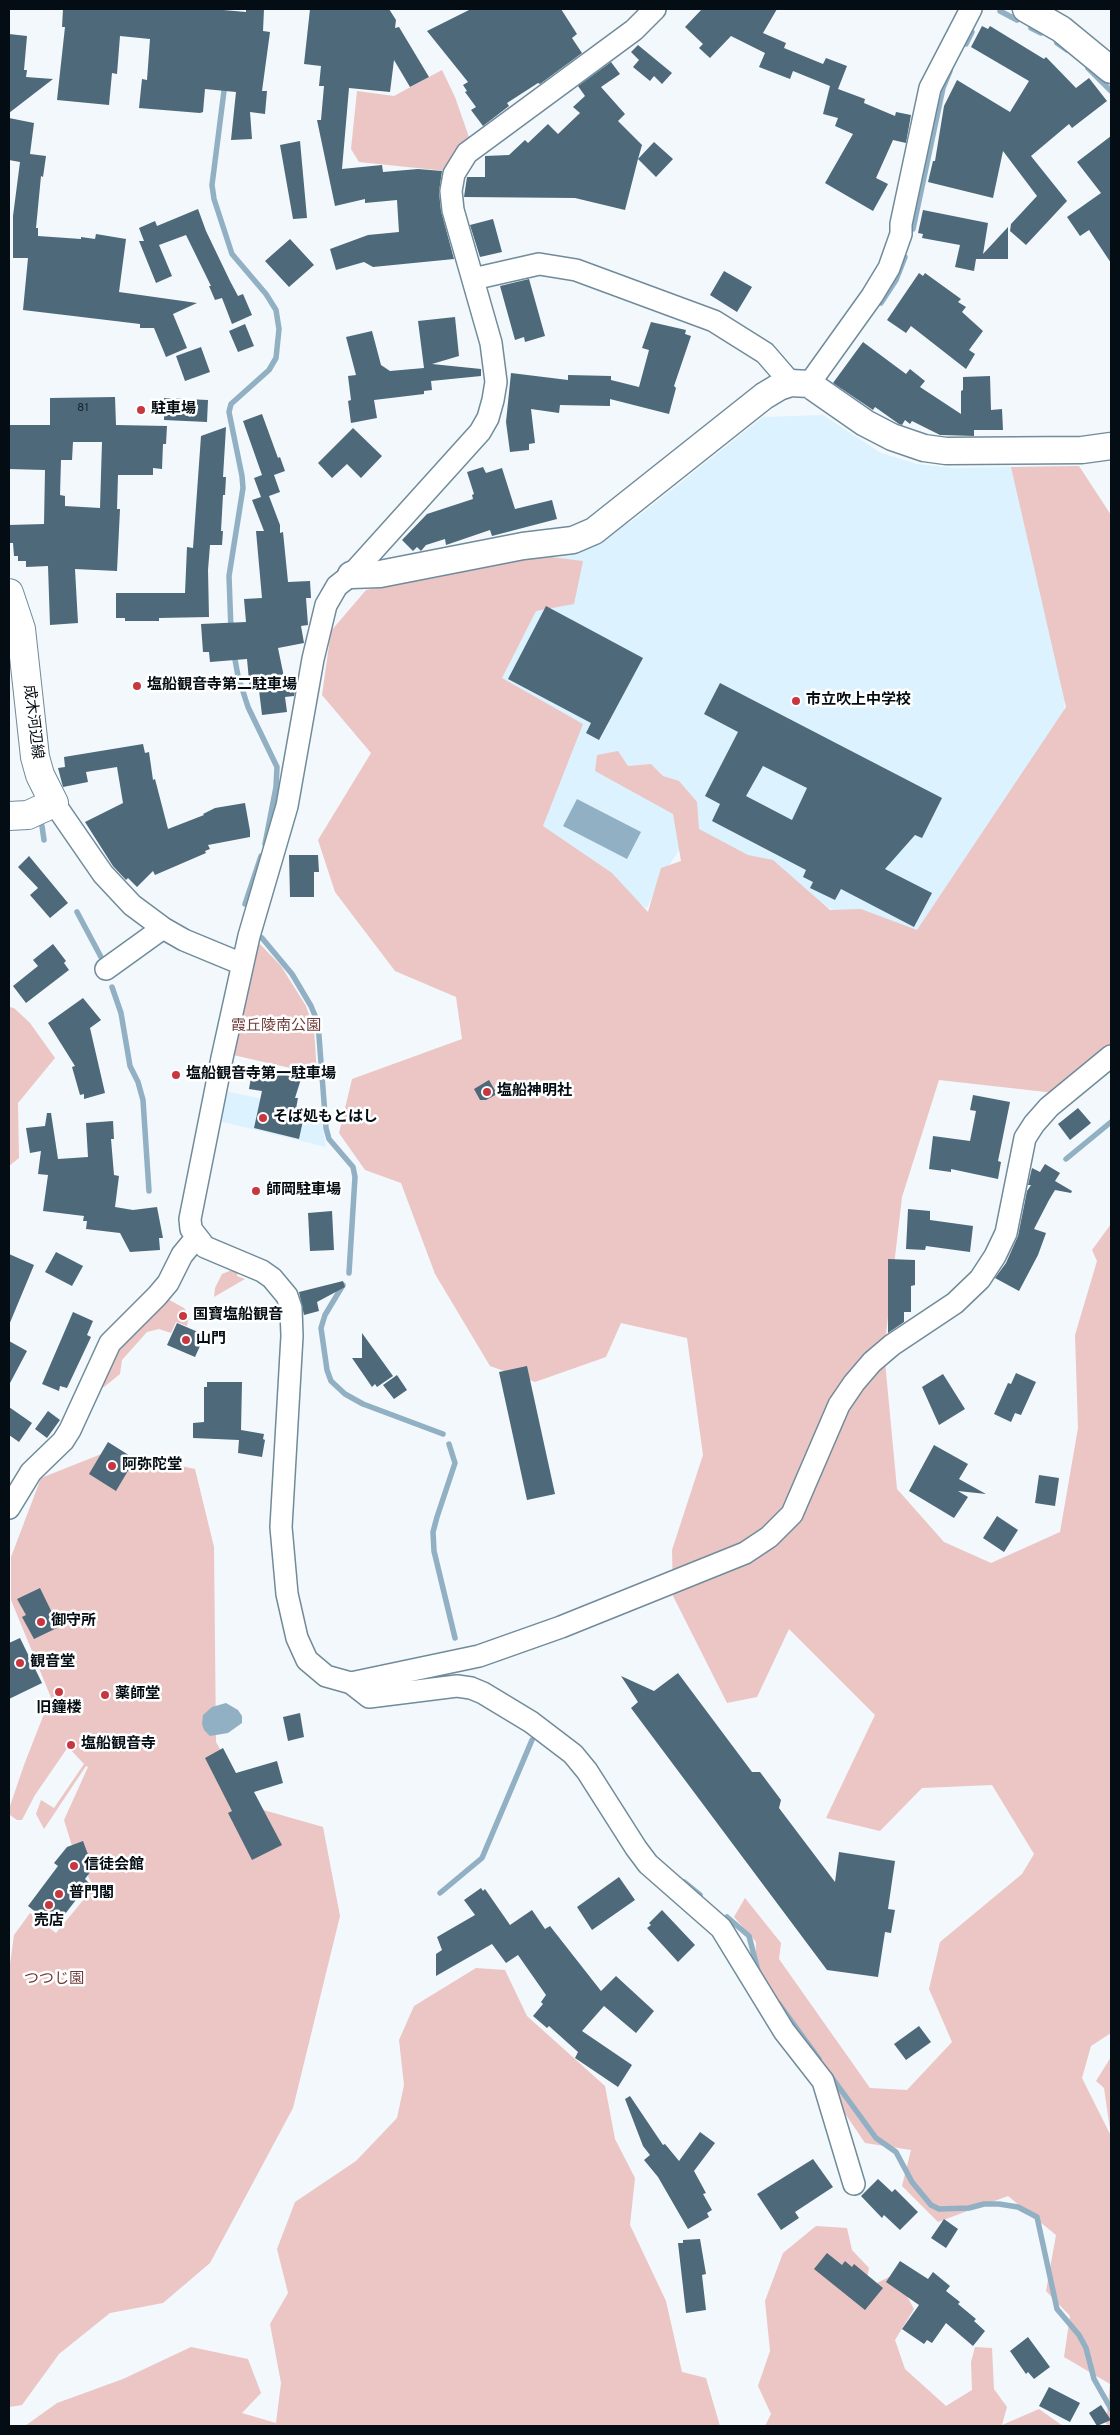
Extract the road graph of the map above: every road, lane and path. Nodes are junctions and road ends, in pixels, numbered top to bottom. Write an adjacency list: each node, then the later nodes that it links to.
1 (656, 9): 5 (street)
2 (971, 9): 6 (street)
3 (1026, 9): 4 (street)
4 (1111, 70)
5 (473, 279): 6 (street); 8 (street)
6 (800, 384): 7 (street); 8 (street)
7 (1111, 446)
8 (351, 575): 13 (street)
9 (9, 593): 10 (main road, 成木河辺線)
10 (54, 803): 11 (main road); 12 (street)
11 (9, 816)
12 (163, 928): 13 (street); 14 (street)
13 (242, 964): 16 (street)
14 (106, 969)
15 (1111, 1056): 18 (street)
16 (196, 1238): 17 (street); 18 (street)
17 (9, 1508)
18 (351, 1683): 19 (street)
19 (854, 2184)

